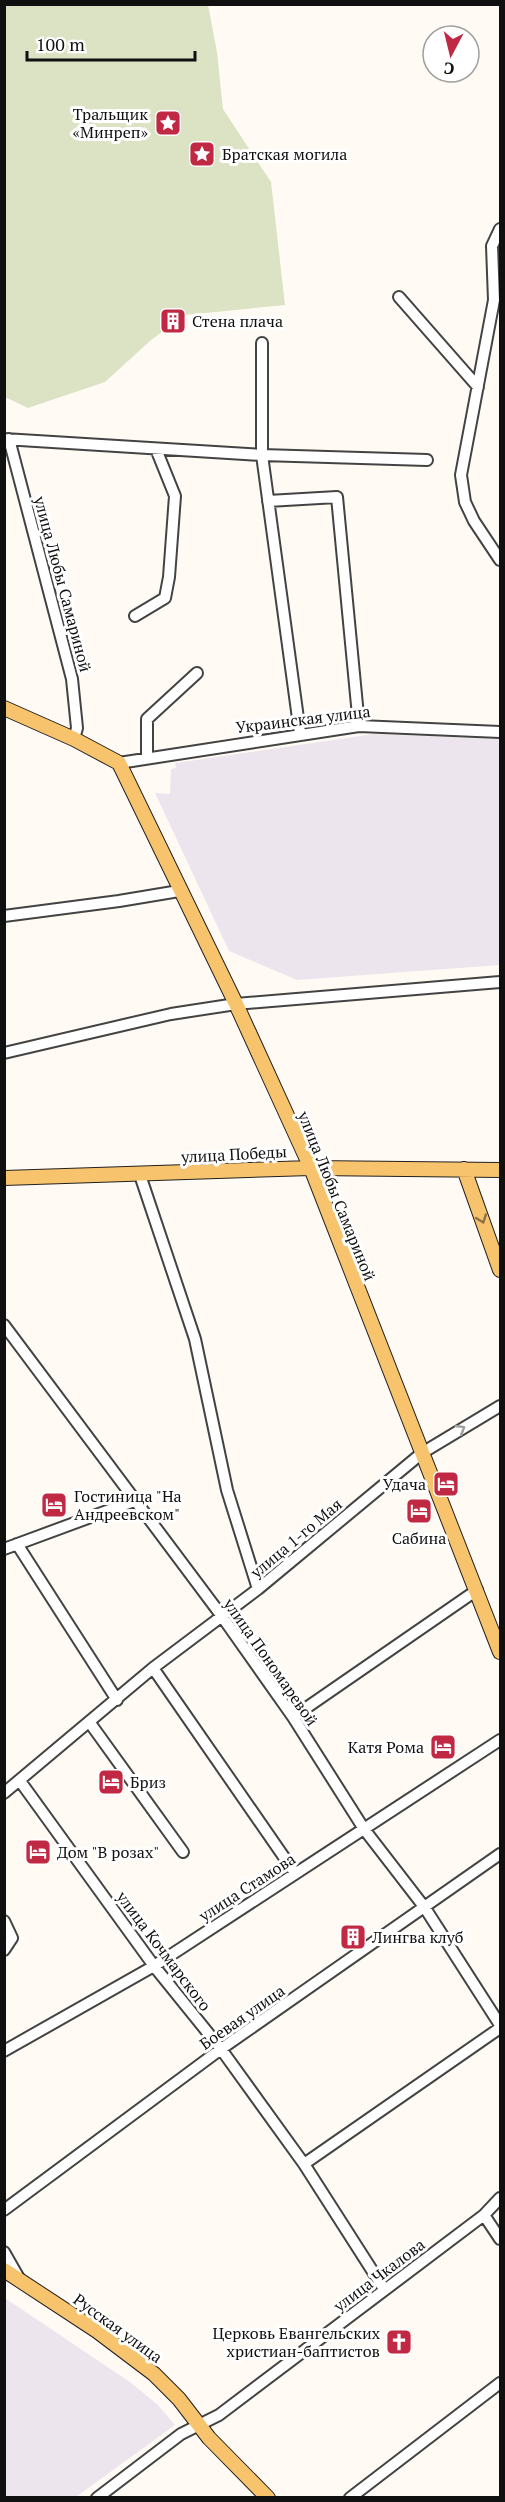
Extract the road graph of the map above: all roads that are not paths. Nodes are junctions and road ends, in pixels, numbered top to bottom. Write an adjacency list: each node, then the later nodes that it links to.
1 (501, 230): 4 (street)
2 (399, 297): 4 (street)
3 (262, 343): 7 (street)
4 (478, 387): 10 (street)
5 (7, 439): 6 (street); 17 (street, улица Любы Самариной)
6 (156, 449): 7 (street); 11 (street)
7 (262, 455): 8 (street); 9 (street)
8 (427, 460)
9 (268, 501): 14 (street); 16 (street)
10 (501, 560)
11 (135, 616)
12 (197, 673): 18 (street)
13 (4, 708): 17 (main road)
14 (359, 726): 15 (street, Украинская улица); 16 (street, Украинская улица)
15 (501, 732)
16 (300, 734): 18 (street, Украинская улица)
17 (74, 739): 19 (main road)
18 (147, 758): 19 (street, Украинская улица)
19 (119, 762): 20 (main road, улица Любы Самариной)
20 (179, 891): 21 (street); 23 (main road, улица Любы Самариной)
21 (4, 916)
22 (501, 982): 23 (street)
23 (236, 1004): 24 (street); 25 (main road, улица Любы Самариной)
24 (4, 1053)
25 (310, 1168): 26 (main road, улица Победы); 28 (main road, улица Победы); 33 (main road, улица Любы Самариной)
26 (464, 1169): 27 (main road, улица Победы); 30 (main road, one-way to 30)
27 (501, 1170)
28 (140, 1175): 29 (main road, улица Победы); 37 (street)
29 (4, 1178)
30 (501, 1270)
31 (4, 1325): 34 (street, улица Пономаревой)
32 (501, 1406): 33 (street, улица 1-го Мая, one-way to 32)
33 (422, 1453): 37 (street, улица 1-го Мая); 38 (main road, улица Любы Самариной)
34 (134, 1501): 35 (street); 39 (street, улица Пономаревой)
35 (17, 1544): 36 (street); 42 (street)
36 (4, 1549)
37 (258, 1589): 39 (street, улица 1-го Мая)
38 (477, 1590): 40 (main road, улица Любы Самариной); 43 (street)
39 (221, 1615): 41 (street, улица 1-го Мая); 43 (street, улица Пономаревой)
40 (501, 1652)
41 (153, 1668): 42 (street, улица 1-го Мая); 51 (street)
42 (117, 1700): 44 (street, улица 1-го Мая)
43 (293, 1717): 48 (street, улица Пономаревой)
44 (90, 1723): 46 (street, улица 1-го Мая); 49 (street)
45 (501, 1740): 48 (street, улица Стамова)
46 (20, 1781): 47 (street, улица 1-го Мая); 55 (street, улица Кочмарского)
47 (4, 1793)
48 (364, 1829): 51 (street, улица Стамова); 52 (street, улица Пономаревой)
49 (183, 1852)
50 (501, 1854): 52 (street, Боевая улица)
51 (295, 1873): 55 (street, улица Стамова)
52 (425, 1908): 56 (street, улица Пономаревой); 57 (street, Боевая улица)
53 (4, 1921): 54 (street)
54 (4, 1950)
55 (154, 1966): 57 (street, улица Кочмарского); 58 (street, улица Стамова)
56 (501, 2026): 59 (street)
57 (221, 2049): 59 (street, улица Кочмарского); 61 (street, Боевая улица)
58 (4, 2051)
59 (304, 2164): 67 (street, улица Кочмарского)
60 (501, 2198): 62 (street, улица Чкалова)
61 (4, 2210)
62 (484, 2215): 63 (street); 67 (street, улица Чкалова)
63 (501, 2239)
64 (4, 2252): 66 (street)
65 (4, 2270): 66 (main road, Русская улица)
66 (20, 2281): 69 (main road, Русская улица)
67 (384, 2289): 69 (street, улица Чкалова)
68 (501, 2383): 72 (street)
69 (199, 2427): 70 (street, улица Чкалова); 71 (main road, Русская улица)
70 (97, 2498)
71 (268, 2498)
72 (350, 2498)

